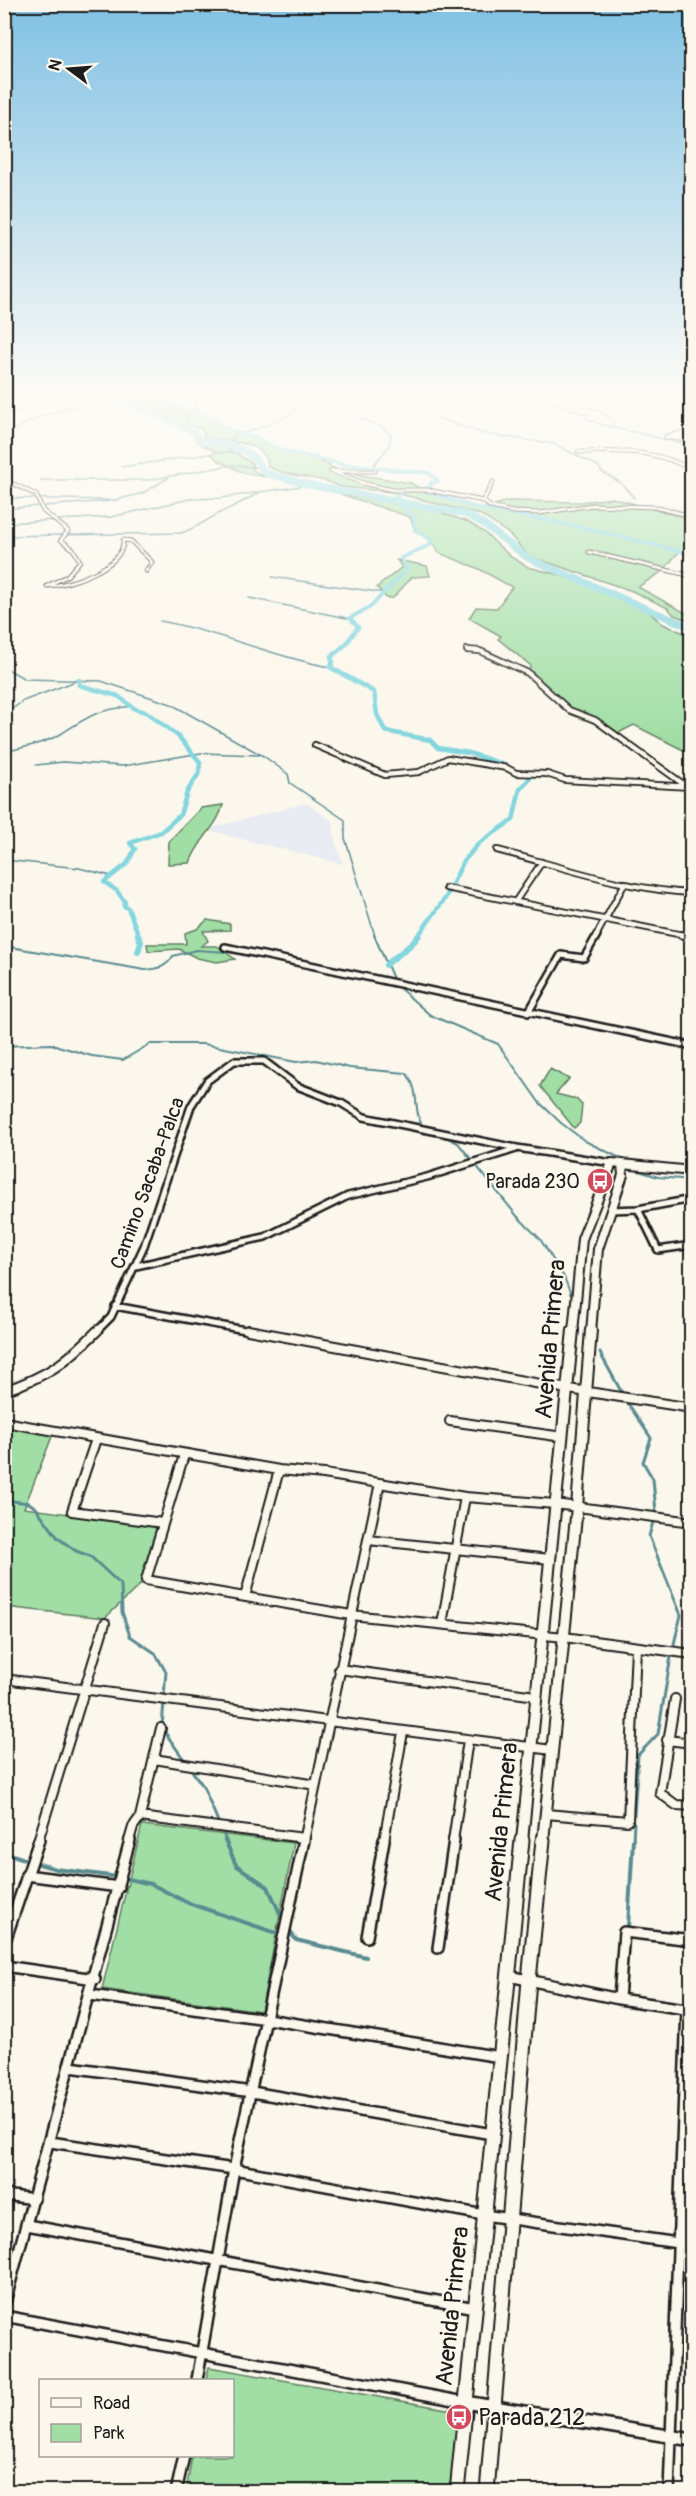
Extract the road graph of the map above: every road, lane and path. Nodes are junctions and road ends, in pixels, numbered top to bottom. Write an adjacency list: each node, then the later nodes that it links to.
1 (41, 505): 7 (street)
2 (491, 505): 3 (street)
3 (590, 505)
4 (608, 505): 5 (street)
5 (692, 516)
6 (589, 552): 8 (street)
7 (146, 571)
8 (692, 576)
9 (467, 650): 11 (street)
10 (315, 745): 11 (street)
11 (689, 786)
12 (497, 850): 13 (street)
13 (542, 862): 14 (street); 17 (street)
14 (625, 884): 16 (street); 18 (street)
15 (446, 888): 17 (street)
16 (692, 893)
17 (515, 902): 18 (street)
18 (604, 920): 19 (street); 21 (street)
19 (692, 937)
20 (225, 947): 21 (street)
21 (528, 1013): 22 (street)
22 (692, 1046)
23 (517, 1148): 24 (street, Camino Sacaba-Palca); 30 (street); 30 (street, Camino Sacaba-Palca)
24 (617, 1163): 25 (main road, Camino Sacaba-Palca); 28 (main road, Avenida Primera); 32 (main road, Avenida Primera)
25 (692, 1171)
26 (692, 1199): 27 (street)
27 (638, 1209): 28 (street); 29 (street)
28 (611, 1210): 33 (main road, Avenida Primera)
29 (692, 1245)
30 (136, 1266): 31 (street, Camino Sacaba-Palca)
31 (115, 1306): 32 (street); 34 (street, Camino Sacaba-Palca)
32 (568, 1388): 33 (street); 38 (main road, Avenida Primera)
33 (585, 1390): 35 (street); 45 (main road, Avenida Primera)
34 (4, 1391)
35 (692, 1408)
36 (450, 1421): 38 (street)
37 (4, 1422): 39 (street)
38 (563, 1437): 44 (main road, Avenida Primera)
39 (96, 1439): 40 (street); 47 (street)
40 (184, 1455): 41 (street); 47 (street)
41 (279, 1470): 42 (street); 51 (street)
42 (380, 1483): 43 (street); 48 (street)
43 (465, 1497): 44 (street); 49 (street)
44 (555, 1504): 45 (street); 50 (main road, Avenida Primera)
45 (577, 1507): 46 (street); 56 (main road, Avenida Primera)
46 (692, 1522)
47 (163, 1523): 51 (street)
48 (368, 1540): 49 (street); 52 (street)
49 (455, 1547): 50 (street); 54 (street)
50 (550, 1559): 55 (main road, Avenida Primera)
51 (245, 1597): 52 (street)
52 (351, 1615): 54 (street); 59 (street)
53 (105, 1623): 61 (street)
54 (442, 1624): 55 (street)
55 (542, 1635): 56 (street); 62 (main road, Avenida Primera)
56 (564, 1637): 57 (street); 71 (main road, Avenida Primera)
57 (636, 1648): 58 (street); 75 (street)
58 (692, 1654)
59 (339, 1669): 62 (street); 64 (street)
60 (4, 1679): 61 (street)
61 (87, 1688): 64 (street); 78 (street)
62 (536, 1696): 70 (main road, Avenida Primera)
63 (675, 1699): 68 (street)
64 (329, 1722): 66 (street); 73 (street)
65 (161, 1728): 72 (street)
66 (403, 1732): 67 (street); 80 (street)
67 (468, 1740): 70 (street); 83 (street)
68 (667, 1740): 69 (street); 74 (street)
69 (692, 1743)
70 (531, 1747): 71 (street); 85 (main road, Avenida Primera)
71 (552, 1750): 75 (main road, Avenida Primera)
72 (154, 1759): 73 (street); 76 (street)
73 (316, 1785): 77 (street)
74 (692, 1806)
75 (546, 1814): 87 (main road, Avenida Primera)
76 (140, 1817): 77 (street); 79 (street)
77 (304, 1838): 91 (street)
78 (26, 1875): 79 (street); 82 (street)
79 (119, 1887): 86 (street)
80 (367, 1937)
81 (692, 1940): 89 (street)
82 (4, 1944)
83 (438, 1948)
84 (4, 1966): 86 (street)
85 (508, 1976): 87 (street); 92 (main road, Avenida Primera)
86 (94, 1978): 88 (street)
87 (529, 1980): 89 (street); 102 (main road, Avenida Primera)
88 (90, 1995): 91 (street); 93 (street)
89 (619, 1999): 90 (street)
90 (689, 2009): 97 (street)
91 (267, 2019): 92 (street); 94 (street)
92 (500, 2057): 95 (main road, Avenida Primera)
93 (70, 2067): 94 (street); 96 (street)
94 (252, 2092): 95 (street); 98 (street)
95 (492, 2134): 101 (main road, Avenida Primera)
96 (50, 2142): 98 (street); 100 (street)
97 (687, 2163): 104 (street)
98 (234, 2169): 101 (street); 106 (street)
99 (4, 2195): 100 (street)
100 (34, 2199): 103 (street)
101 (484, 2215): 102 (street); 108 (main road, Avenida Primera)
102 (510, 2219): 104 (street); 113 (main road, Avenida Primera)
103 (27, 2225): 106 (street); 107 (street)
104 (680, 2243): 105 (street); 114 (street)
105 (692, 2245)
106 (219, 2259): 108 (street); 110 (street)
107 (4, 2306)
108 (475, 2308): 112 (main road, Avenida Primera)
109 (4, 2316): 110 (street)
110 (201, 2354): 111 (street); 112 (street)
111 (197, 2379)
112 (465, 2402): 113 (street); 118 (main road, Avenida Primera)
113 (495, 2405): 114 (street); 119 (main road, Avenida Primera)
114 (670, 2436): 115 (street); 120 (street)
115 (692, 2440)
116 (184, 2457): 117 (street)
117 (176, 2492)
118 (457, 2492)
119 (487, 2492)
120 (669, 2492)

